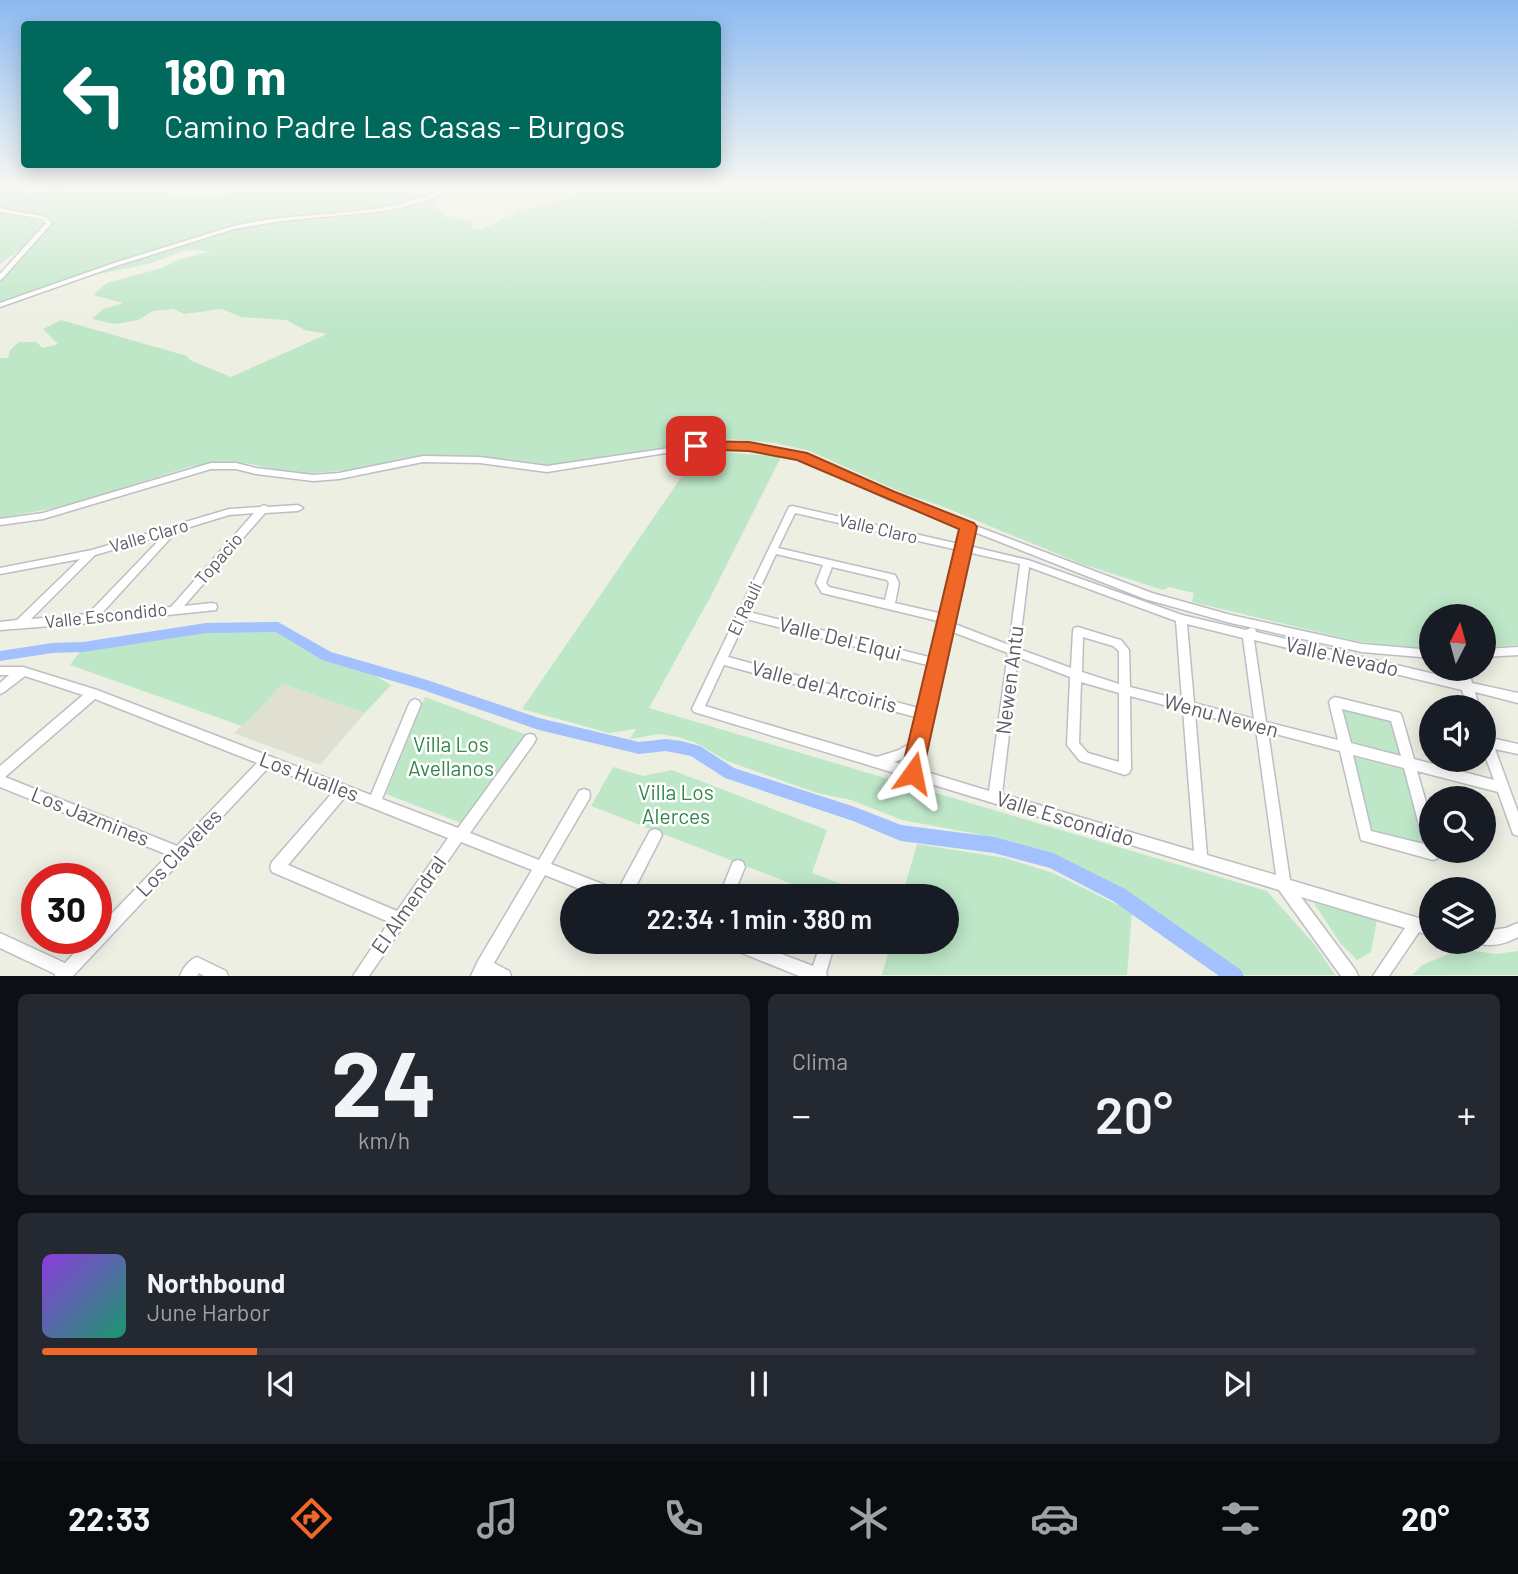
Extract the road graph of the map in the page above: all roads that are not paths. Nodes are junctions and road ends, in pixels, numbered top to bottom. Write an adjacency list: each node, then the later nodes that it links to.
1 (41, 232): 3 (street)
2 (222, 232): 4 (street)
3 (0, 278)
4 (0, 304)
5 (299, 508): 6 (street, Valle Claro)
6 (264, 509): 10 (street, Valle Claro); 19 (street, Topacio)
7 (792, 509): 11 (street, Valle Claro); 12 (street, El Raulí)
8 (0, 522): 9 (street)
9 (968, 527): 11 (street); 25 (street)
10 (174, 530): 13 (street, Valle Claro); 21 (street)
11 (964, 548): 14 (street, Valle Claro); 23 (street)
12 (773, 550): 15 (street); 20 (street, El Raulí)
13 (92, 553): 16 (street, Valle Claro); 24 (street)
14 (1025, 562): 22 (street); 28 (street, Newen Antu)
15 (829, 563): 17 (street); 17 (street, Wenu Newen)
16 (0, 571)
17 (889, 605): 23 (street, Wenu Newen)
18 (212, 607): 19 (street, Valle Escondido)
19 (174, 610): 21 (street, Valle Escondido)
20 (743, 614): 32 (street, El Raulí); 33 (street, Valle Del Elqui)
21 (90, 618): 24 (street, Valle Escondido)
22 (1181, 619): 27 (street, Valle Nevado); 45 (street)
23 (947, 622): 28 (street, Wenu Newen); 33 (street)
24 (19, 625): 26 (street, Valle Escondido)
25 (1255, 625): 27 (street); 31 (street)
26 (0, 626)
27 (1248, 636): 38 (street, Valle Nevado); 48 (street)
28 (1014, 651): 36 (street, Wenu Newen); 64 (street, Newen Antu)
29 (1518, 651): 30 (street)
30 (1496, 652)
31 (1419, 653)
32 (722, 660): 46 (street, El Raulí); 47 (street, Valle del Arcoiris)
33 (937, 663): 47 (street)
34 (0, 671): 35 (street, Los Hualles)
35 (23, 671): 39 (street); 41 (street, Los Hualles)
36 (1076, 675): 40 (street, Wenu Newen); 40 (street); 40 (street)
37 (1464, 681): 38 (street)
38 (1465, 685): 42 (street); 43 (street, Valle Nevado)
39 (0, 689)
40 (1125, 691): 45 (street, Wenu Newen)
41 (93, 693): 54 (street, Los Hualles); 59 (street)
42 (1469, 695)
43 (1518, 698)
44 (415, 704): 66 (street)
45 (1189, 707): 48 (street, Wenu Newen); 73 (street)
46 (698, 709): 55 (street, Valle Escondido)
47 (926, 715): 51 (street)
48 (1262, 727): 52 (street, Wenu Newen); 79 (street)
49 (530, 739): 69 (street)
50 (1496, 742): 53 (street)
51 (919, 744): 55 (street); 58 (street)
52 (1345, 748): 56 (street, Wenu Newen); 56 (street); 71 (street)
53 (1518, 749)
54 (267, 761): 62 (street, Los Hualles); 72 (street, Los Claveles)
55 (878, 762): 58 (street, Valle Escondido)
56 (1409, 764): 61 (street, Wenu Newen); 65 (street)
57 (1496, 769): 61 (street)
58 (913, 773): 64 (street, Valle Escondido)
59 (0, 774)
60 (0, 781): 72 (street, Los Jazmines)
61 (1503, 788): 67 (street)
62 (343, 790): 66 (street, Los Hualles); 80 (street)
63 (584, 794): 74 (street)
64 (995, 797): 73 (street, Valle Escondido)
65 (1419, 801)
66 (374, 802): 69 (street, Los Hualles)
67 (1513, 806): 68 (street)
68 (1518, 830)
69 (459, 835): 74 (street, Los Hualles); 80 (street, El Almendral)
70 (655, 835): 77 (street)
71 (1419, 849)
72 (179, 853): 90 (street, Los Claveles)
73 (1201, 860): 79 (street, Valle Escondido)
74 (541, 867): 76 (street, Los Hualles); 89 (street)
75 (738, 867): 78 (street)
76 (584, 884)
77 (629, 884)
78 (731, 884)
79 (1284, 885): 81 (street, Valle Escondido); 95 (street)
80 (399, 919): 92 (street, El Almendral)
81 (1419, 926)
82 (1518, 930): 84 (street)
83 (1419, 932): 96 (street)
84 (1496, 936)
85 (0, 940): 90 (street)
86 (763, 954): 94 (street)
87 (824, 954): 94 (street)
88 (192, 970): 91 (street)
89 (480, 971): 93 (street)
90 (64, 973)
91 (220, 975)
92 (359, 975)
93 (504, 975)
94 (818, 975)
95 (1351, 975)
96 (1380, 975)

